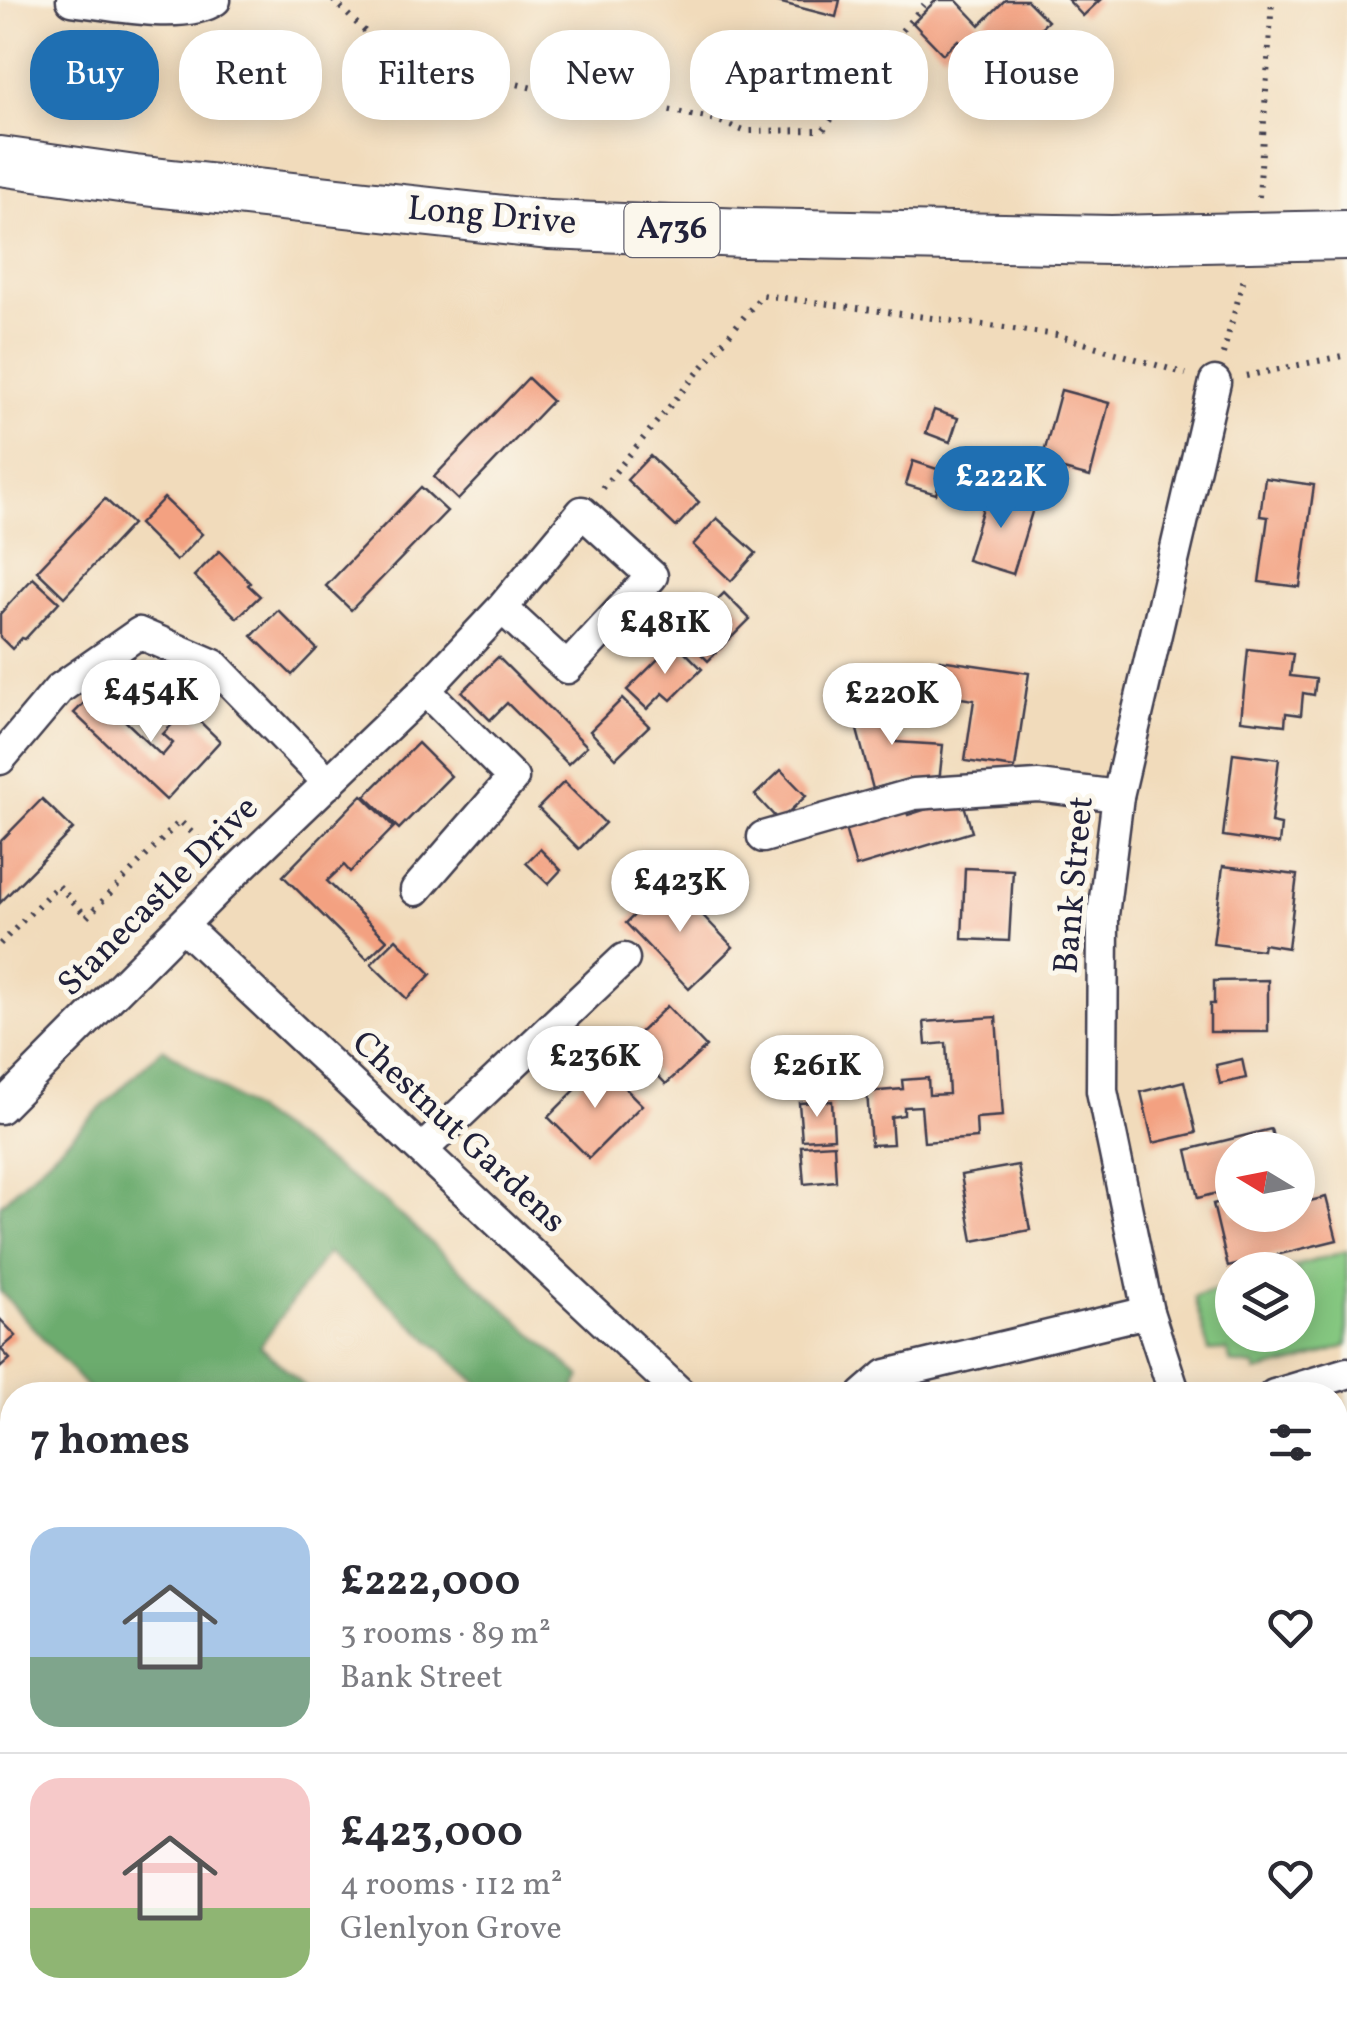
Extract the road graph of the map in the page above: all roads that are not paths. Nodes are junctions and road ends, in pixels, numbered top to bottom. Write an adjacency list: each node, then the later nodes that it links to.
1 (72, 0): 2 (street)
2 (214, 0)
3 (0, 161): 4 (main road, Long Drive / A736)
4 (1347, 236)
5 (1216, 382): 10 (street, Bank Street)
6 (502, 608): 6 (street, Stanecastle Drive); 7 (street, Stanecastle Drive)
7 (424, 690): 9 (street, Stanecastle Drive); 12 (street)
8 (0, 760): 9 (street)
9 (329, 782): 13 (street, Stanecastle Drive)
10 (1118, 796): 11 (street); 17 (street, Bank Street)
11 (763, 837)
12 (416, 890)
13 (183, 926): 15 (street, Stanecastle Drive); 16 (street, Chestnut Gardens)
14 (624, 959): 16 (street)
15 (2, 1101)
16 (422, 1150): 19 (street, Chestnut Gardens)
17 (1148, 1312): 20 (street); 21 (street, Bank Street)
18 (1347, 1372): 22 (street)
19 (668, 1382)
20 (878, 1382)
21 (1172, 1382)
22 (1315, 1382)

